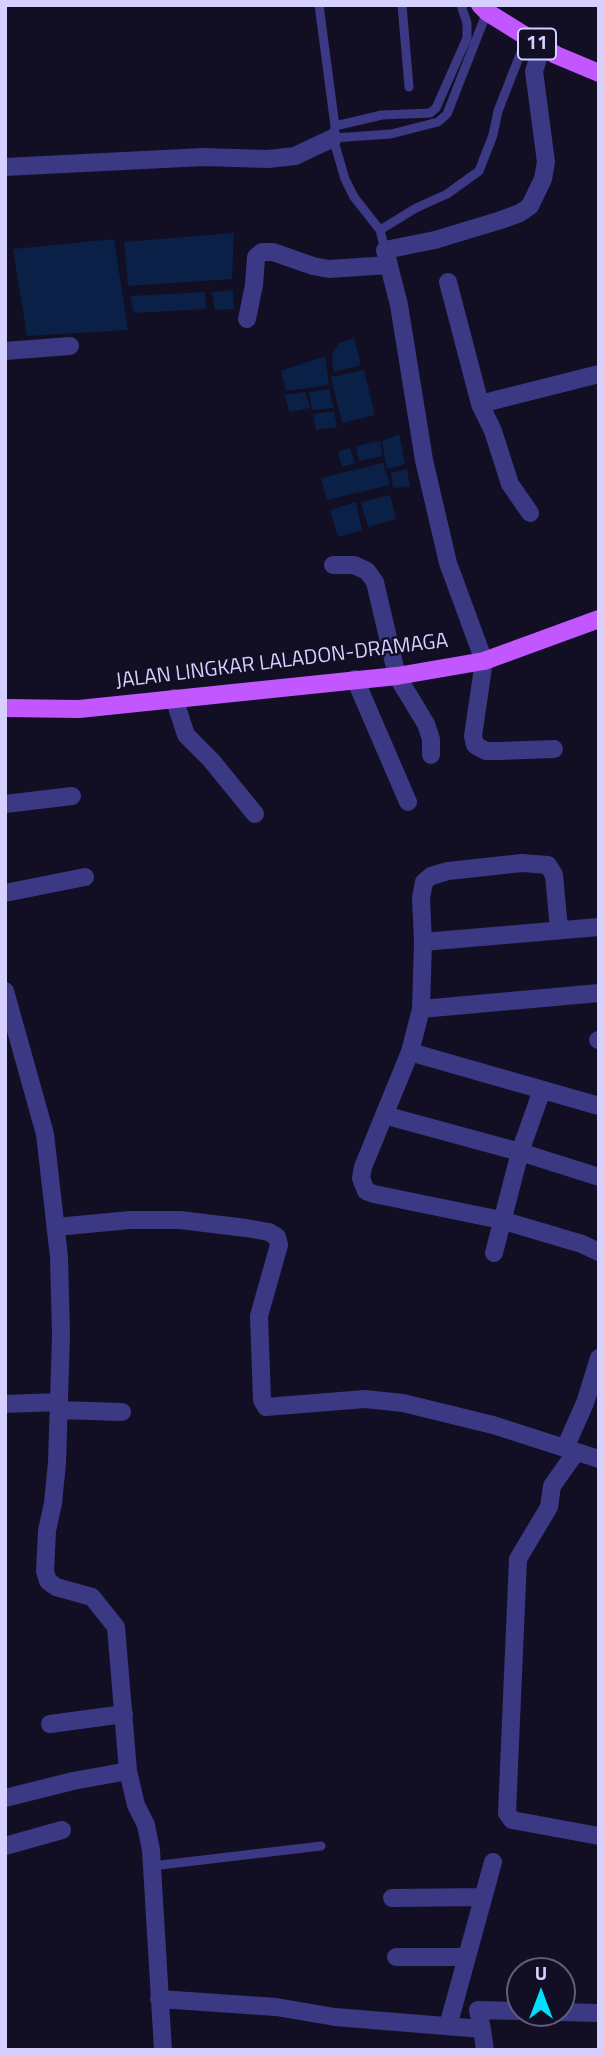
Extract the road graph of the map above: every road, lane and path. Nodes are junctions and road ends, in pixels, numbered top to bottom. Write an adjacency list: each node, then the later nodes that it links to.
1 (319, 5): 9 (lane)
2 (402, 5): 8 (lane)
3 (461, 5): 9 (lane)
4 (483, 9): 5 (main road, 11); 9 (lane)
5 (527, 37): 6 (main road, 11); 11 (lane)
6 (542, 47): 7 (main road, 11); 12 (street)
7 (599, 73)
8 (410, 87)
9 (334, 132): 10 (street); 11 (lane)
10 (5, 167)
11 (380, 230): 12 (lane)
12 (387, 257): 14 (street); 22 (street)
13 (448, 282): 18 (street)
14 (247, 319)
15 (70, 346): 16 (street)
16 (5, 351)
17 (599, 374): 18 (street)
18 (480, 404): 19 (street)
19 (530, 513)
20 (333, 565): 23 (street)
21 (599, 619): 22 (main road, JALAN LINGKAR LALADON-DRAMAGA)
22 (484, 661): 23 (main road, JALAN LINGKAR LALADON-DRAMAGA); 27 (street)
23 (397, 676): 24 (main road, JALAN LINGKAR LALADON-DRAMAGA); 28 (street)
24 (355, 679): 25 (main road, JALAN LINGKAR LALADON-DRAMAGA); 30 (street)
25 (174, 698): 26 (main road, JALAN LINGKAR LALADON-DRAMAGA); 32 (street)
26 (5, 708)
27 (554, 749)
28 (431, 755)
29 (72, 796): 31 (street)
30 (408, 802)
31 (5, 804)
32 (255, 814)
33 (85, 877): 34 (street)
34 (5, 893)
35 (599, 927): 36 (street)
36 (559, 929): 37 (street); 37 (street)
37 (423, 942): 40 (street)
38 (5, 991): 48 (street)
39 (599, 993): 40 (street)
40 (421, 1009): 41 (street)
41 (410, 1052): 42 (street); 44 (street)
42 (542, 1090): 43 (street); 45 (street)
43 (599, 1106)
44 (384, 1115): 45 (street); 47 (street)
45 (520, 1152): 46 (street); 47 (street)
46 (599, 1177)
47 (501, 1220): 49 (street); 50 (street)
48 (56, 1227): 54 (street); 56 (street)
49 (599, 1252)
50 (494, 1253)
51 (599, 1359): 53 (street)
52 (5, 1404): 54 (street)
53 (592, 1405): 56 (street)
54 (59, 1406): 55 (street); 58 (street)
55 (122, 1412)
56 (570, 1450): 57 (street); 63 (street)
57 (599, 1459)
58 (124, 1714): 59 (street); 60 (street)
59 (50, 1724)
60 (128, 1771): 61 (street); 67 (street)
61 (5, 1798)
62 (62, 1830): 64 (street)
63 (599, 1836)
64 (5, 1846)
65 (321, 1846): 67 (lane)
66 (492, 1862): 68 (street)
67 (152, 1866): 72 (street)
68 (483, 1897): 69 (street); 71 (street)
69 (392, 1898)
70 (396, 1957): 71 (street)
71 (467, 1957): 73 (street)
72 (159, 1999): 78 (street); 80 (street)
73 (453, 2008): 74 (street); 78 (street)
74 (478, 2010): 75 (street); 79 (street)
75 (506, 2011)
76 (576, 2012): 77 (street)
77 (599, 2013)
78 (447, 2026): 79 (street)
79 (482, 2029): 81 (street)
80 (163, 2050)
81 (485, 2050)

